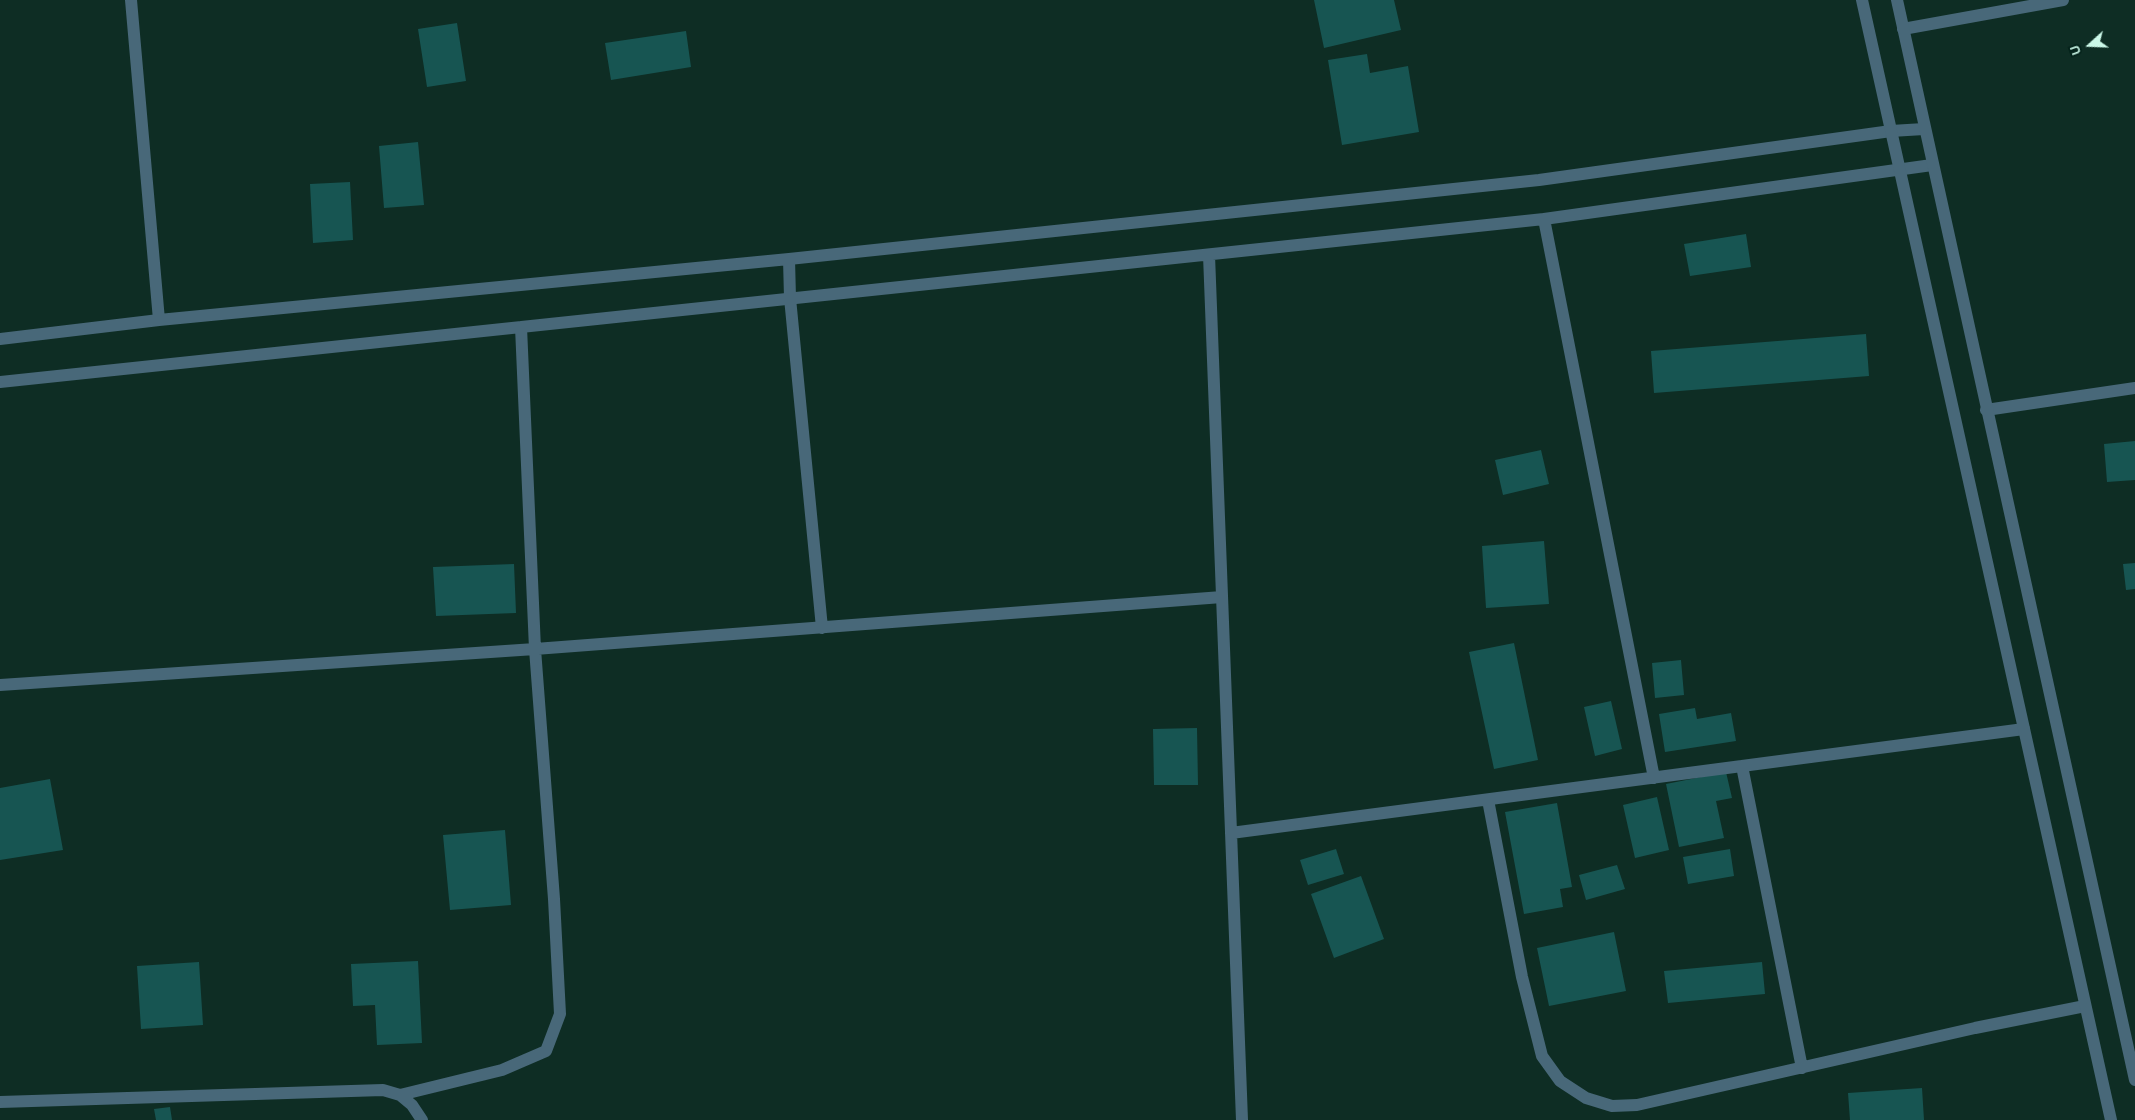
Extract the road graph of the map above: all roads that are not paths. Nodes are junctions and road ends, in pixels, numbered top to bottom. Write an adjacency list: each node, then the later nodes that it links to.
1 (131, 0): 14 (street)
2 (1862, 0): 7 (street)
3 (1897, 0): 5 (street)
4 (2063, 0): 5 (street)
5 (1903, 29): 6 (street)
6 (1924, 129): 7 (street); 8 (street)
7 (1891, 131): 9 (street); 12 (street)
8 (1932, 165): 9 (street); 19 (street)
9 (1899, 171): 10 (street); 24 (street)
10 (1544, 220): 11 (street); 26 (street)
11 (1209, 255): 13 (street); 20 (street)
12 (789, 259): 13 (street); 14 (street)
13 (790, 298): 15 (street); 21 (street)
14 (159, 320): 16 (street)
15 (521, 327): 17 (street); 22 (street)
16 (0, 338)
17 (0, 382)
18 (2135, 388): 19 (street)
19 (1986, 410): 31 (street)
20 (1222, 597): 21 (street); 28 (street)
21 (822, 628): 22 (street)
22 (534, 649): 23 (street); 32 (street)
23 (0, 685)
24 (2024, 729): 25 (street); 29 (street)
25 (1742, 766): 26 (street); 30 (street)
26 (1654, 778): 27 (street)
27 (1488, 800): 28 (street); 30 (street)
28 (1231, 833): 35 (street)
29 (2085, 1006): 30 (street); 36 (street)
30 (1802, 1068)
31 (2135, 1080)
32 (400, 1094): 33 (street); 34 (street)
33 (0, 1102)
34 (422, 1120)
35 (1242, 1120)
36 (2111, 1120)

